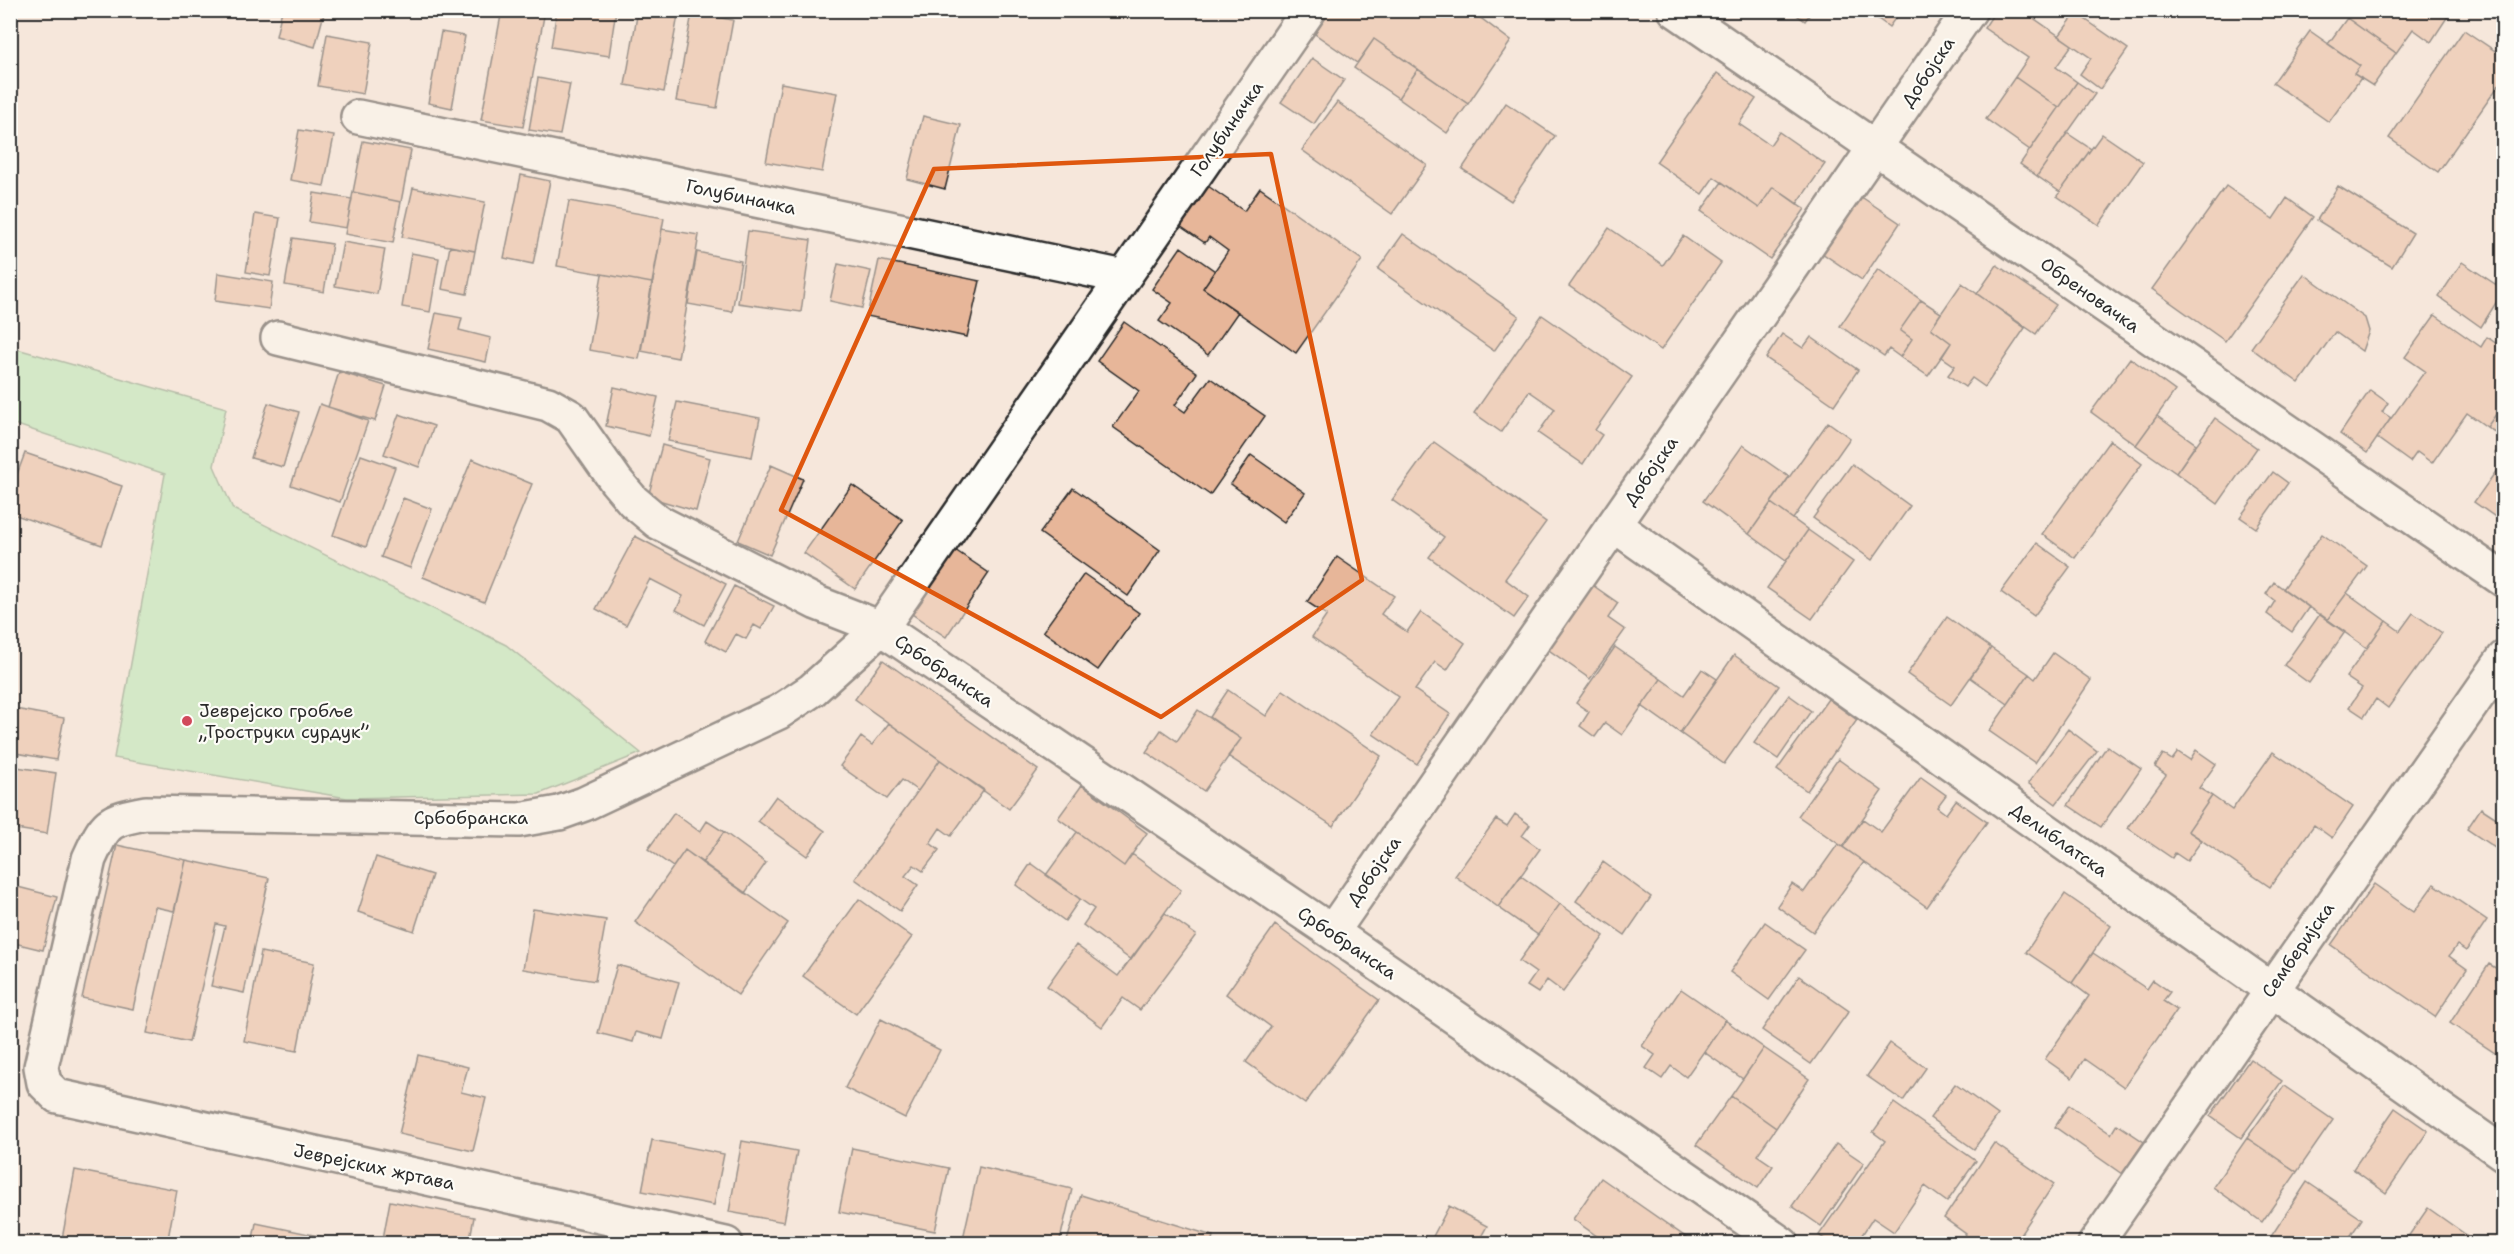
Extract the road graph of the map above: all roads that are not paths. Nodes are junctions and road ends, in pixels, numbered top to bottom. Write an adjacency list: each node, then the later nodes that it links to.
1 (1309, 10): 6 (street, Голубиначка)
2 (1675, 10): 5 (street, Обреновачка)
3 (1970, 10): 5 (street, Добојска)
4 (358, 117): 6 (street, Голубиначка)
5 (1877, 148): 8 (street, Добојска); 9 (street, Обреновачка)
6 (1124, 277): 10 (street, Голубиначка)
7 (278, 338): 10 (street)
8 (1614, 525): 12 (street, Добојска); 13 (street, Делиблатска)
9 (2504, 580)
10 (881, 628): 12 (street, Србобранска); 14 (street, Србобранска)
11 (2504, 658): 13 (street, Семберијска)
12 (1332, 932): 17 (street, Србобранска)
13 (2270, 989): 15 (street, Делиблатска); 18 (street, Семберијска)
14 (41, 1067): 16 (street, Јеврејских жртава)
15 (2504, 1154)
16 (726, 1244)
17 (1782, 1244)
18 (2095, 1244)

